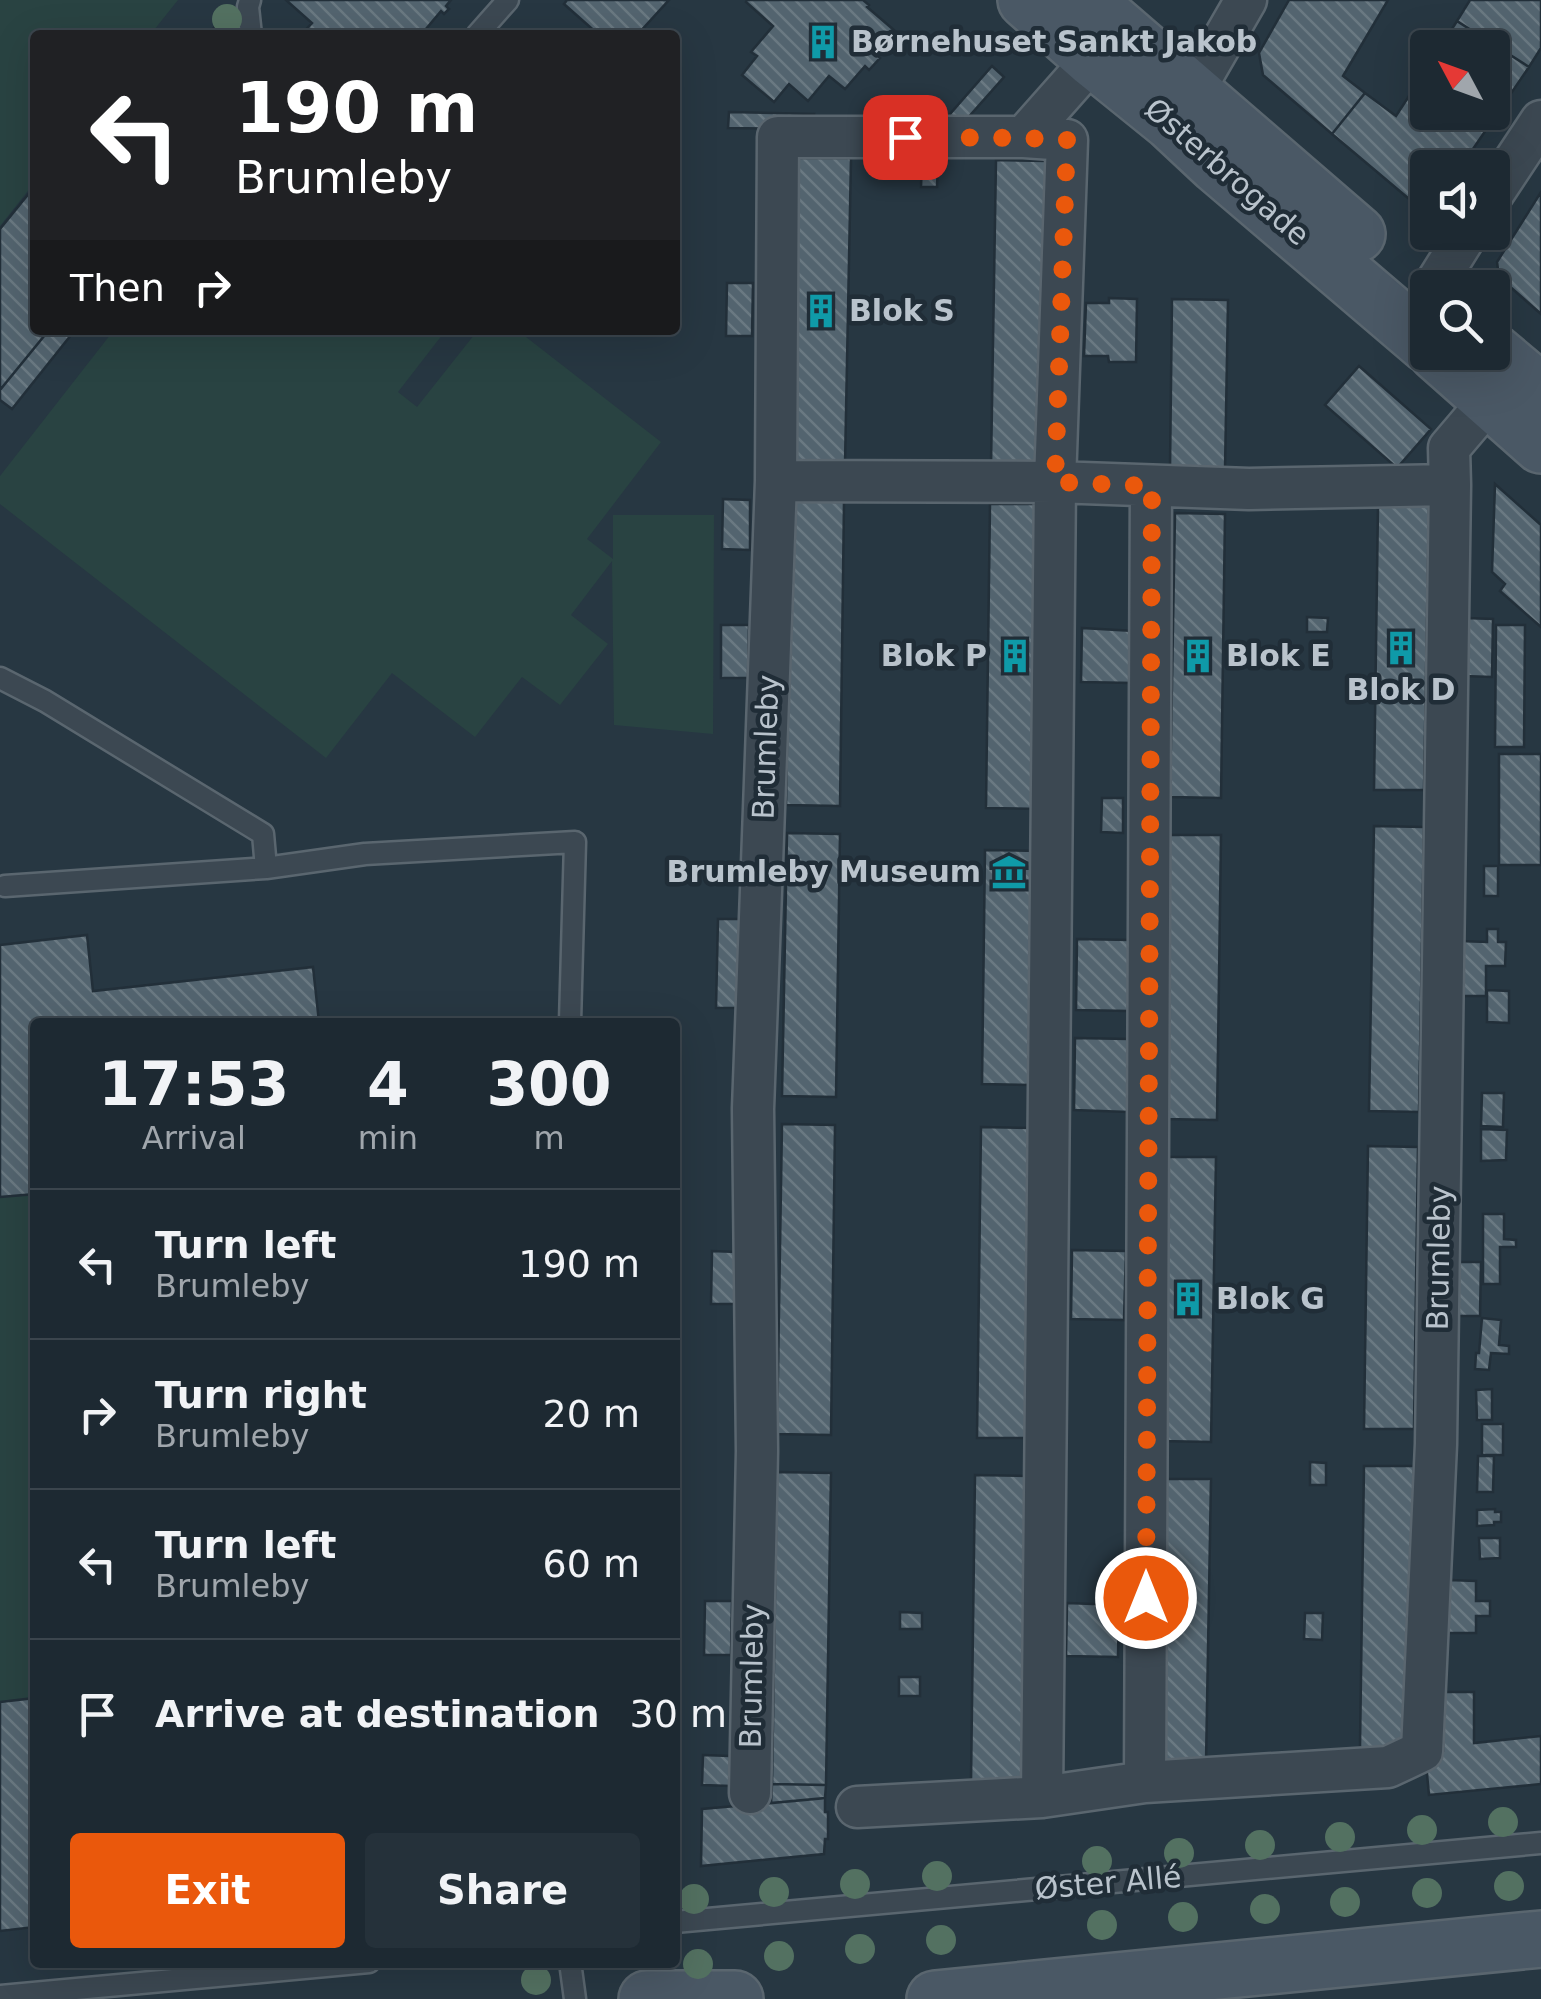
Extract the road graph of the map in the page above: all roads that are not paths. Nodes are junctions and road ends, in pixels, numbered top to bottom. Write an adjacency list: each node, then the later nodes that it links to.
1 (250, 0): 6 (lane)
2 (508, 0): 7 (lane)
3 (1026, 0): 5 (street, Østerbrogade)
4 (1246, 0): 8 (street)
5 (1100, 29): 8 (street, Østerbrogade); 10 (street)
6 (250, 30)
7 (481, 30)
8 (1182, 107): 12 (street, Østerbrogade)
9 (1541, 121): 11 (street)
10 (1024, 138): 15 (street, Brumleby); 16 (street, Brumleby)
11 (1510, 168)
12 (1410, 308)
13 (1509, 378): 14 (street, Østerbrogade); 17 (street, Brumleby)
14 (1541, 445)
15 (776, 481): 16 (street); 24 (street, Brumleby)
16 (1055, 482): 18 (street); 25 (street, Brumleby)
17 (1450, 484): 18 (street); 23 (street, Brumleby)
18 (1152, 486): 23 (street)
19 (0, 678): 20 (lane)
20 (266, 868): 21 (lane); 22 (lane)
21 (5, 886)
22 (570, 1018)
23 (1145, 1782): 25 (street, Brumleby)
24 (750, 1792)
25 (1042, 1796): 26 (street, Brumleby)
26 (858, 1807)
27 (1541, 1843): 28 (lane, Øster Allé)
28 (680, 1922)
29 (1541, 1939): 36 (street)
30 (304, 1968): 32 (lane)
31 (571, 1968): 33 (lane)
32 (0, 1996)
33 (575, 1999)
34 (647, 1999): 35 (street)
35 (735, 1999)
36 (935, 1999)

